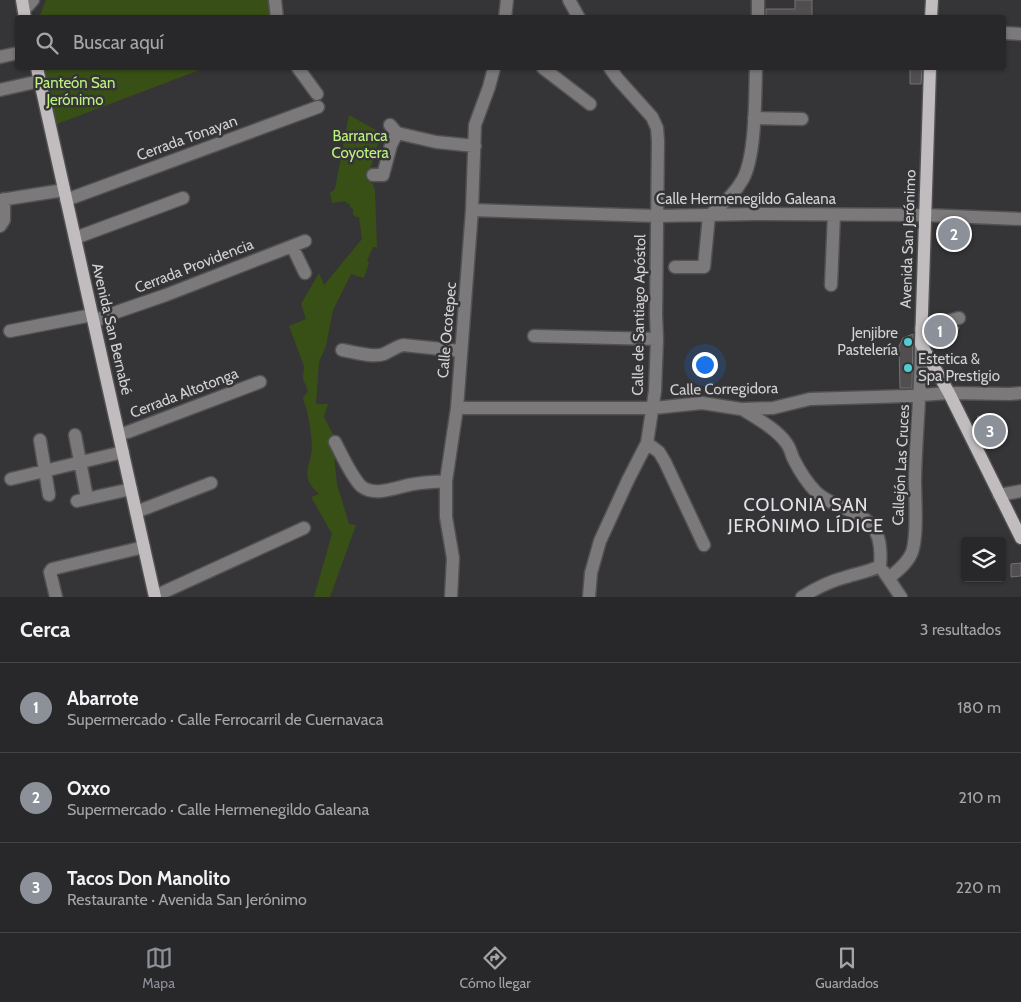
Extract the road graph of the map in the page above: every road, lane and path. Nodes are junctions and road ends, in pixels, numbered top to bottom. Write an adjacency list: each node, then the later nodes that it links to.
1 (33, 0): 7 (street)
2 (275, 0): 8 (street)
3 (507, 0): 9 (street)
4 (569, 0): 10 (street)
5 (758, 0): 11 (street)
6 (932, 0): 12 (main road)
7 (24, 9)
8 (277, 15)
9 (505, 15)
10 (577, 15)
11 (758, 15)
12 (931, 15)
13 (1006, 33): 14 (street)
14 (1021, 34)
15 (15, 54): 16 (street)
16 (0, 57)
17 (37, 70): 24 (main road, Avenida San Bernabé)
18 (299, 70): 32 (street, Cerrada Tonayan)
19 (494, 70): 29 (street, Calle Ocotepec)
20 (545, 70): 26 (street)
21 (611, 70): 39 (street, Calle de Santiago Apóstol)
22 (756, 70): 27 (street)
23 (930, 70): 38 (main road, Avenida San Jerónimo)
24 (40, 81): 25 (street); 32 (main road, Avenida San Bernabé)
25 (0, 90)
26 (590, 104)
27 (754, 118): 28 (street); 31 (street)
28 (802, 119)
29 (475, 146): 30 (street); 35 (street, Calle Ocotepec)
30 (373, 175)
31 (735, 192): 36 (street); 40 (street)
32 (65, 195): 34 (street, Cerrada Tonayan); 43 (main road, Avenida San Bernabé)
33 (183, 198): 43 (street)
34 (2, 199): 42 (street)
35 (472, 210): 39 (street, Calle Hermenegildo Galeana); 57 (street, Calle Ocotepec)
36 (755, 214): 37 (street, Calle Hermenegildo Galeana); 40 (street, Calle Hermenegildo Galeana)
37 (834, 215): 38 (street, Calle Hermenegildo Galeana); 48 (street)
38 (925, 215): 41 (street, Calle Hermenegildo Galeana); 51 (main road, Avenida San Jerónimo)
39 (656, 216): 40 (street, Calle Hermenegildo Galeana); 54 (street, Calle de Santiago Apóstol)
40 (709, 216): 46 (street)
41 (1021, 219)
42 (0, 226)
43 (75, 238): 49 (main road, Avenida San Bernabé)
44 (305, 241): 45 (street, Cerrada Providencia)
45 (292, 246): 47 (street); 49 (street, Cerrada Providencia)
46 (675, 267)
47 (305, 273)
48 (831, 285)
49 (93, 318): 52 (street, Cerrada Providencia); 66 (main road, Avenida San Bernabé)
50 (959, 318): 51 (street)
51 (921, 329): 55 (main road, Avenida San Jerónimo)
52 (10, 331)
53 (534, 336): 54 (street)
54 (658, 338): 63 (street, Calle de Santiago Apóstol)
55 (921, 344): 59 (main road, Avenida San Jerónimo); 61 (street, Callejón Las Cruces)
56 (342, 350): 57 (street)
57 (461, 351): 62 (street, Calle Ocotepec)
58 (260, 382): 66 (street, Cerrada Altotonga)
59 (949, 393): 60 (street, Calle Corregidora); 61 (street, Calle Corregidora); 79 (main road, Avenida San Jerónimo)
60 (1021, 393)
61 (921, 394): 64 (street, Calle Corregidora); 86 (street, Callejón Las Cruces)
62 (457, 408): 63 (street, Calle Corregidora); 74 (street, Calle Ocotepec)
63 (654, 408): 64 (street, Calle Corregidora); 69 (street, Calle de Santiago Apóstol)
64 (741, 409): 85 (street)
65 (75, 434): 71 (street)
66 (119, 434): 70 (main road, Avenida San Bernabé)
67 (40, 440): 72 (street)
68 (335, 442): 74 (street)
69 (647, 443): 83 (street); 90 (street, Calle de Santiago Apóstol)
70 (123, 452): 71 (street); 76 (main road, Avenida San Bernabé)
71 (80, 462): 72 (street); 76 (street)
72 (45, 470): 73 (street); 78 (street)
73 (11, 479)
74 (446, 481): 89 (street, Calle Ocotepec)
75 (211, 483): 80 (street)
76 (131, 490): 80 (main road, Avenida San Bernabé)
77 (1021, 491): 79 (street)
78 (49, 495)
79 (999, 495): 82 (main road, Avenida San Jerónimo)
80 (136, 512): 84 (main road, Avenida San Bernabé)
81 (304, 528): 87 (street)
82 (1021, 537)
83 (704, 545)
84 (144, 547): 87 (main road, Avenida San Bernabé); 88 (street)
85 (880, 566): 86 (street); 91 (street)
86 (889, 578): 92 (street)
87 (155, 596)
88 (56, 597)
89 (452, 597)
90 (589, 597)
91 (802, 597)
92 (900, 597)

